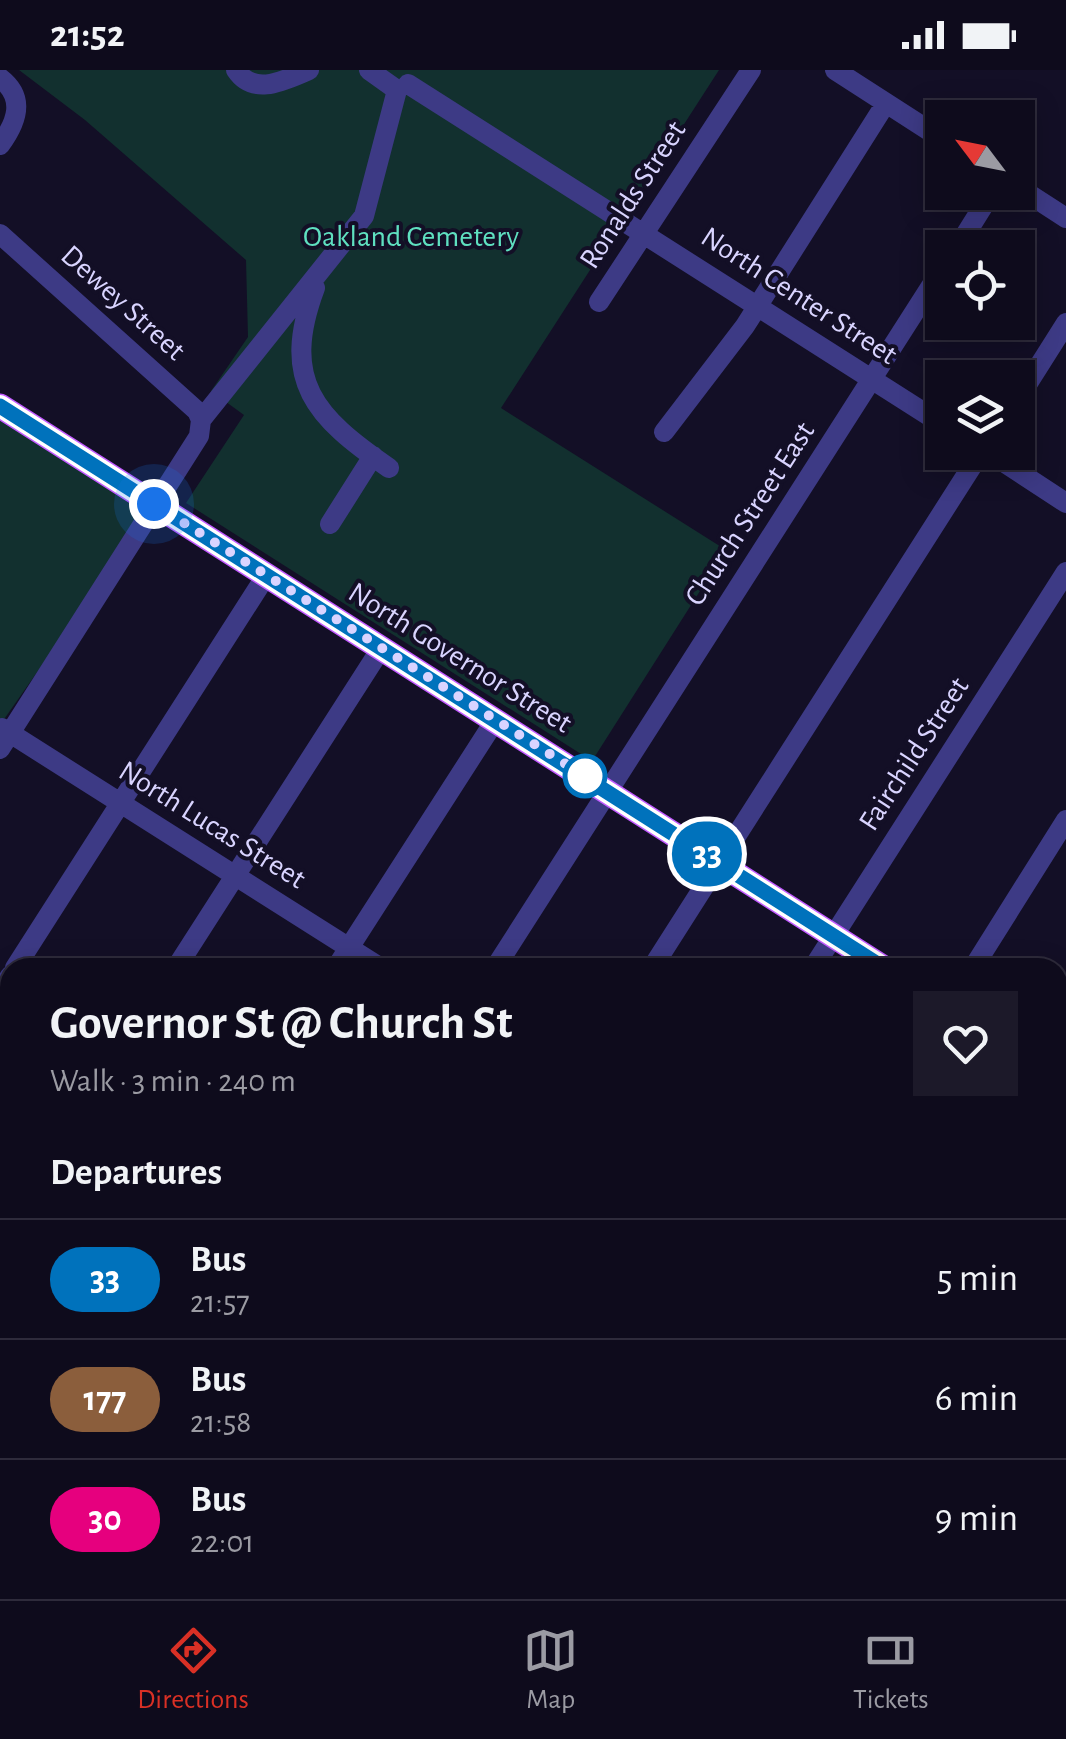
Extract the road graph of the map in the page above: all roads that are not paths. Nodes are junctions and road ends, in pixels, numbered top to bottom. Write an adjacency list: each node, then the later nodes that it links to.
1 (236, 70): 2 (street)
2 (309, 70)
3 (369, 70): 7 (street, North Center Street)
4 (751, 70): 13 (street, Ronalds Street)
5 (850, 74): 8 (street)
6 (0, 78): 10 (street)
7 (407, 81): 13 (street, North Center Street); 15 (street)
8 (886, 103): 9 (street); 18 (street)
9 (925, 128)
10 (0, 145)
11 (1035, 198): 12 (street)
12 (1066, 218)
13 (644, 233): 17 (street, Ronalds Street); 18 (street, North Center Street)
14 (0, 234): 24 (street, Dewey Street)
15 (320, 274): 24 (street); 30 (street)
16 (925, 296): 21 (street, Church Street East)
17 (598, 302)
18 (758, 306): 21 (street, North Center Street); 25 (street)
19 (1066, 323): 20 (street)
20 (1035, 372)
21 (872, 379): 23 (street, North Center Street); 36 (street, Church Street East)
22 (0, 406): 29 (main road, North Governor Street)
23 (925, 413)
24 (201, 420): 29 (street)
25 (664, 432)
26 (972, 470): 39 (street)
27 (1014, 470): 28 (street)
28 (1066, 502)
29 (154, 504): 32 (main road, North Governor Street); 35 (street)
30 (330, 524)
31 (1066, 572): 41 (street, Fairchild Street)
32 (267, 574): 33 (main road, North Governor Street); 37 (street)
33 (382, 647): 34 (main road, North Governor Street); 40 (street)
34 (496, 720): 36 (main road, North Governor Street); 42 (street)
35 (3, 736): 37 (street, North Lucas Street)
36 (610, 792): 39 (main road, North Governor Street); 47 (street, Church Street East)
37 (123, 804): 40 (street, North Lucas Street); 43 (street)
38 (1066, 820): 51 (street)
39 (719, 862): 41 (main road, North Governor Street); 48 (street)
40 (235, 875): 42 (street, North Lucas Street); 44 (street)
41 (834, 935): 49 (street, Fairchild Street); 50 (main road, North Governor Street)
42 (349, 947): 45 (street); 46 (street, North Lucas Street)
43 (23, 958)
44 (182, 958)
45 (342, 958)
46 (366, 958)
47 (502, 958)
48 (658, 958)
49 (819, 958)
50 (869, 958)
51 (979, 958)

